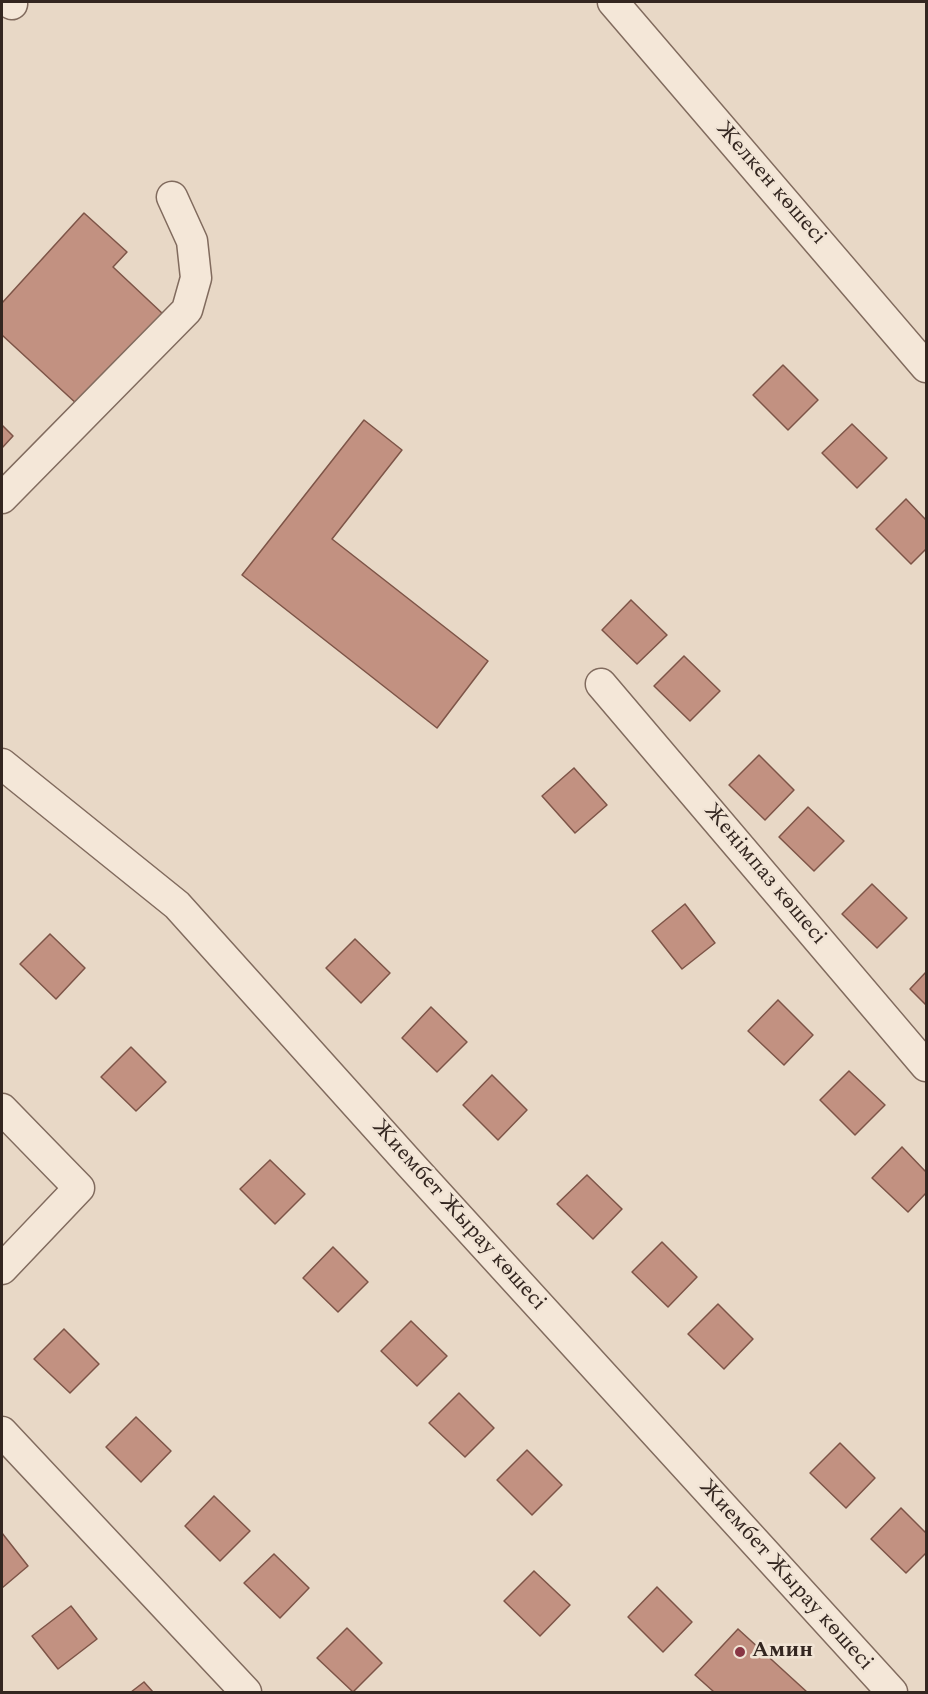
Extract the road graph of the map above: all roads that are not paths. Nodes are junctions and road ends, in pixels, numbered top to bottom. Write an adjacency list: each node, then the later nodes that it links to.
1 (613, 2): 3 (street, Желкен көшесі)
2 (172, 197): 4 (street)
3 (927, 367)
4 (2, 498)
5 (601, 684): 7 (street, Жеңімпаз көшесі)
6 (2, 764): 11 (street, Жиембет Жырау көшесі)
7 (927, 1066)
8 (2, 1109): 9 (street)
9 (2, 1269)
10 (2, 1432): 12 (street)
11 (878, 1687)
12 (246, 1692)

